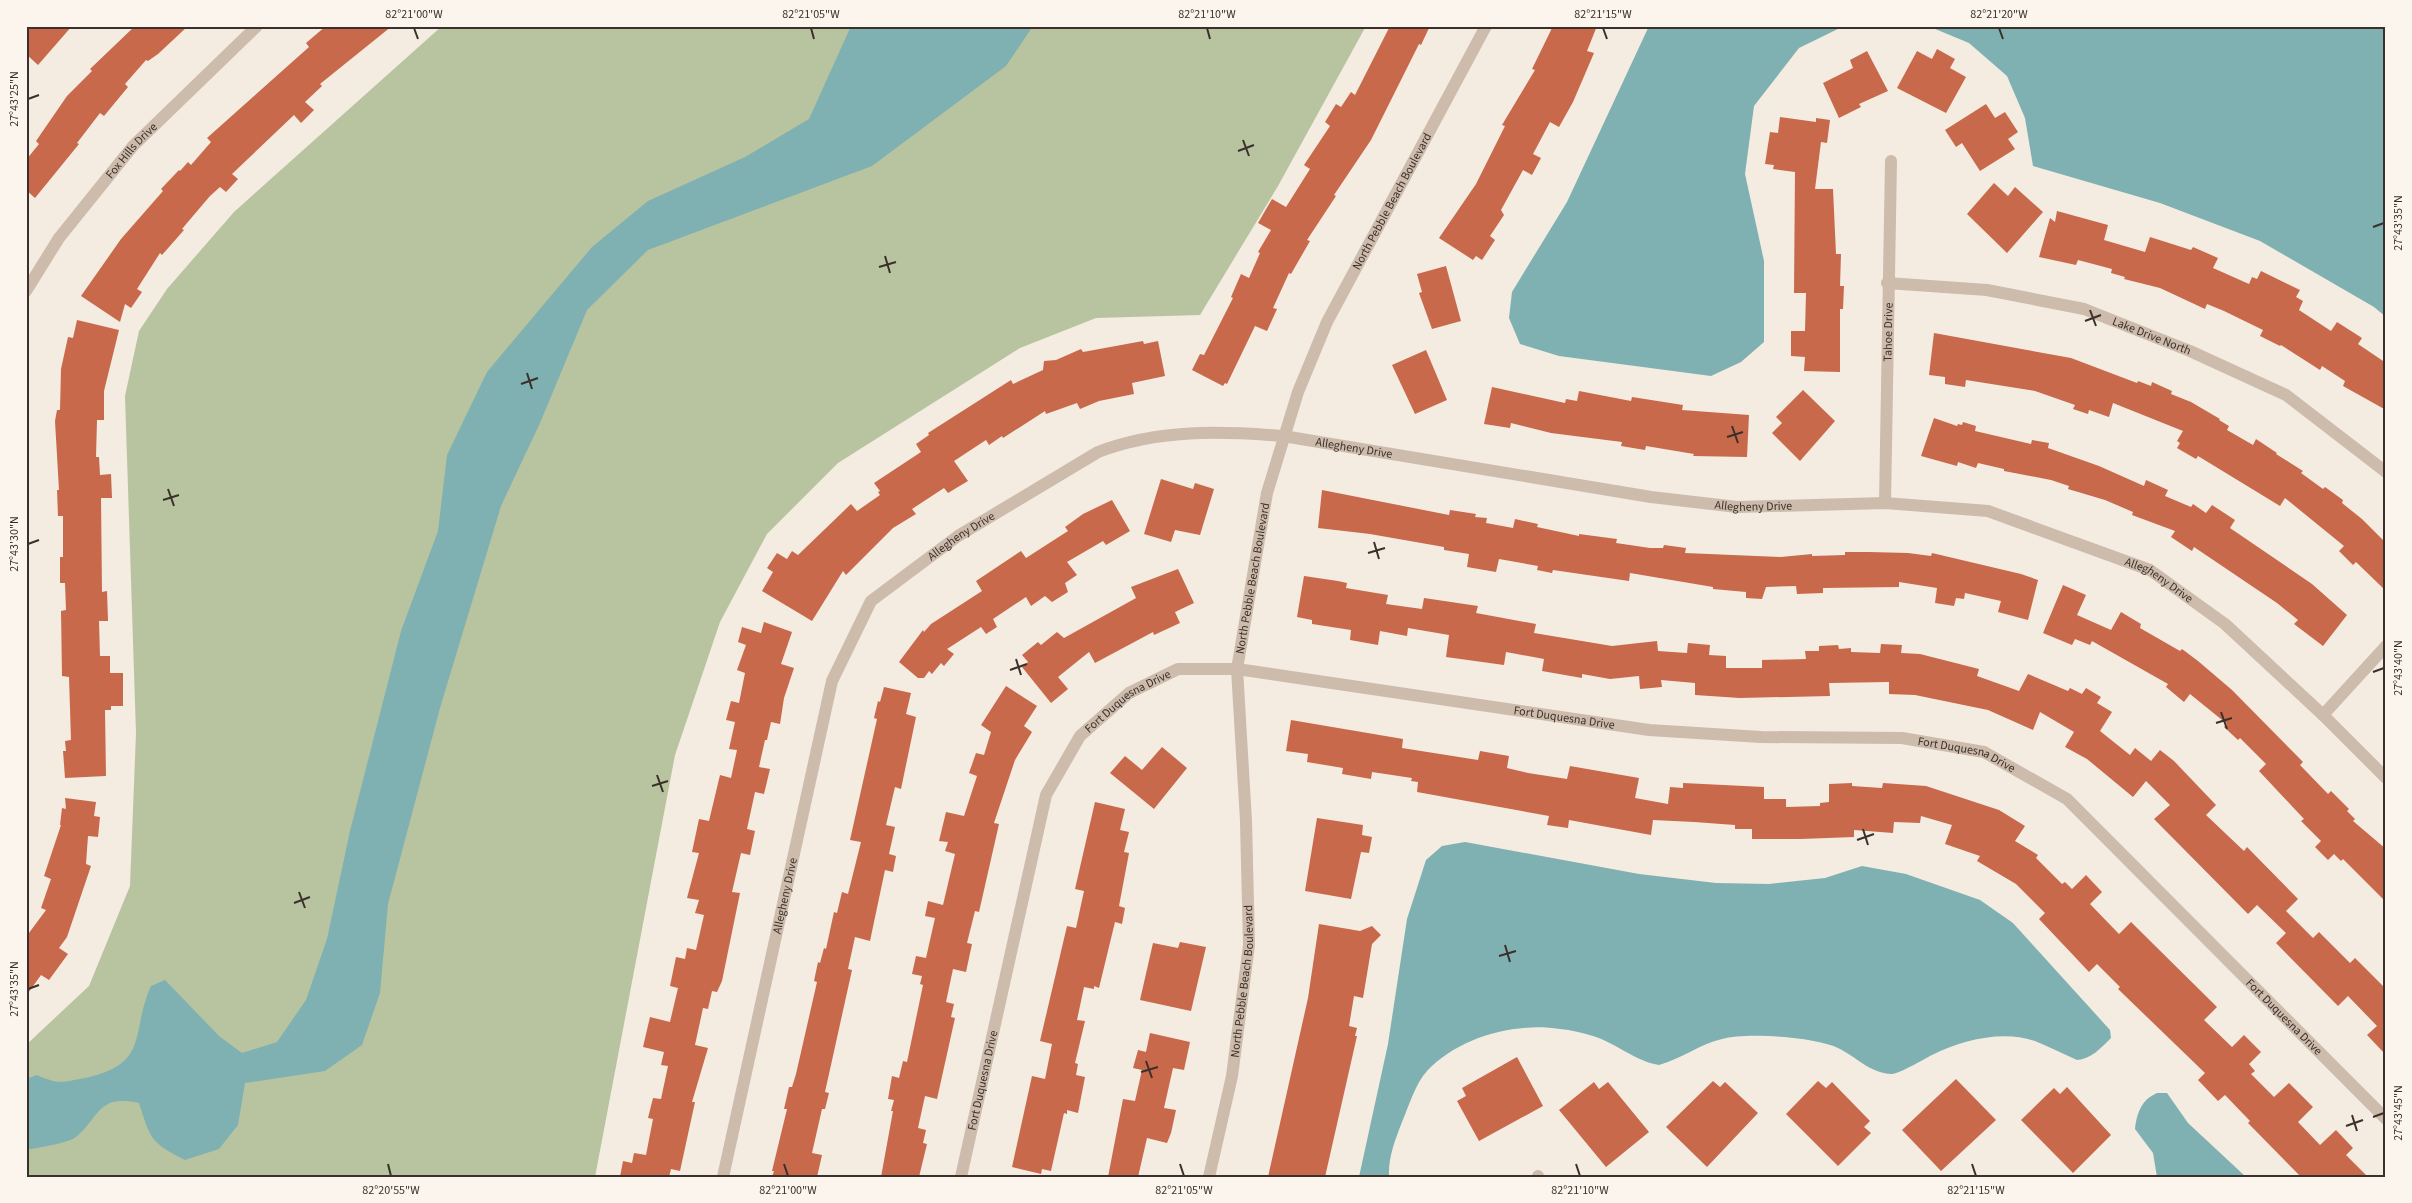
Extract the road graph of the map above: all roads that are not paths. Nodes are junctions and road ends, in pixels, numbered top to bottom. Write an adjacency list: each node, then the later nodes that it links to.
1 (257, 26): 5 (street, Fox Hills Drive)
2 (1486, 26): 6 (street, North Pebble Beach Boulevard)
3 (1891, 161): 4 (street, Tahoe Drive)
4 (1888, 283): 7 (street, Lake Drive North); 8 (street, Tahoe Drive)
5 (26, 291)
6 (1283, 436): 8 (street, Allegheny Drive); 10 (street, North Pebble Beach Boulevard); 14 (street, Allegheny Drive)
7 (2386, 472)
8 (1885, 503): 11 (street, Allegheny Drive)
9 (2386, 646): 11 (street)
10 (1238, 669): 13 (street, Fort Duquesna Drive); 15 (street, Fort Duquesna Drive); 16 (street, North Pebble Beach Boulevard)
11 (2323, 714): 12 (street, Allegheny Drive)
12 (2386, 778)
13 (2386, 1119)
14 (723, 1177)
15 (961, 1177)
16 (1209, 1177)

